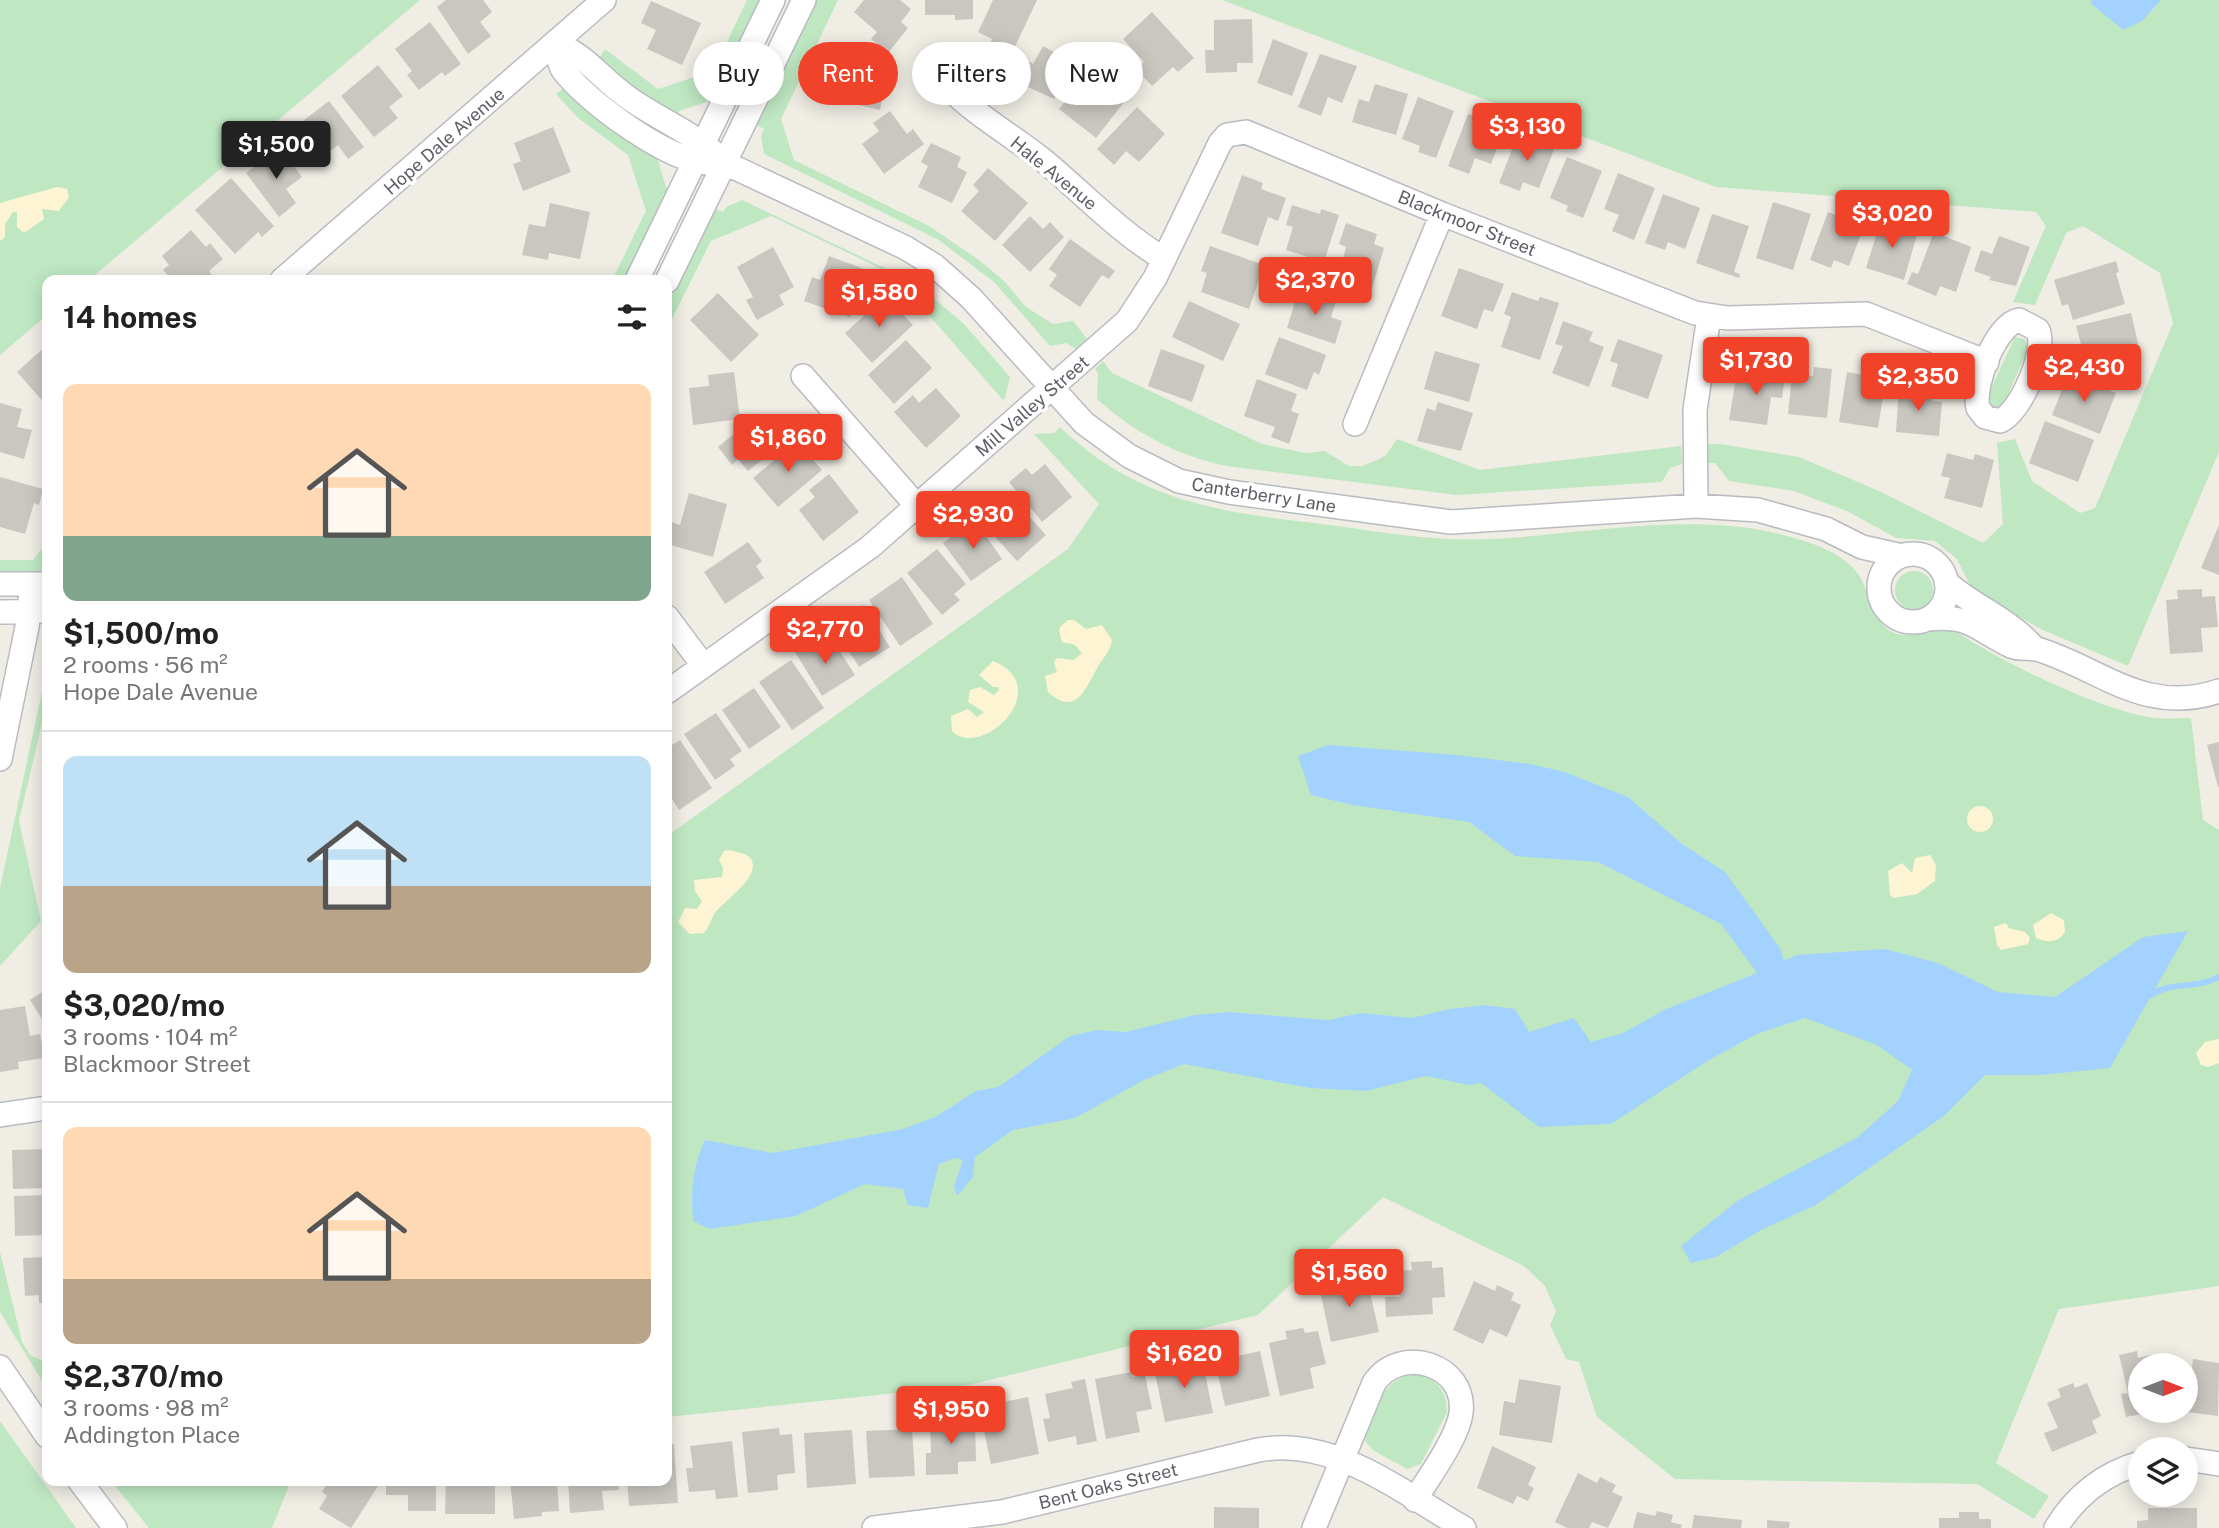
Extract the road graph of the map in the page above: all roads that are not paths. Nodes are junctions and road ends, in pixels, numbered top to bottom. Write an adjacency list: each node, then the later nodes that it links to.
1 (604, 0): 4 (street, Hope Dale Avenue)
2 (773, 0): 7 (street)
3 (804, 0): 8 (street)
4 (556, 43): 7 (street, Canterberry Lane); 11 (street, Hope Dale Avenue)
5 (967, 105): 10 (street, Hale Avenue)
6 (1227, 135): 9 (street, Blackmoor Street); 10 (street, Mill Valley Street)
7 (700, 152): 8 (street, Canterberry Lane); 12 (street)
8 (725, 163): 13 (street); 17 (street, Canterberry Lane)
9 (1442, 214): 14 (street, Blackmoor Street); 18 (street)
10 (1164, 259): 17 (street, Mill Valley Street)
11 (288, 275)
12 (639, 275)
13 (670, 275)
14 (1709, 316): 15 (street, Blackmoor Street); 20 (street)
15 (1987, 362)
16 (803, 376): 19 (street)
17 (1052, 388): 19 (street, Mill Valley Street); 20 (street, Canterberry Lane)
18 (1355, 424)
19 (917, 506): 32 (street, Mill Valley Street)
20 (1696, 506): 21 (street, Canterberry Lane)
21 (1862, 547): 22 (street, Canterberry Lane); 26 (street, Canterberry Lane)
22 (1902, 556): 23 (street, Canterberry Lane); 26 (street)
23 (1946, 582): 29 (street); 31 (street, Canterberry Lane)
24 (0, 584): 25 (street)
25 (40, 584): 28 (street)
26 (1879, 590): 29 (street, Canterberry Lane)
27 (0, 611): 28 (street)
28 (39, 611): 35 (street)
29 (1927, 619): 31 (street, Canterberry Lane)
30 (672, 624): 32 (street)
31 (2035, 649): 34 (street, Canterberry Lane)
32 (703, 665): 33 (street, Mill Valley Street)
33 (672, 688)
34 (2219, 691)
35 (0, 759)
36 (42, 1109): 37 (street)
37 (0, 1115)
38 (0, 1367): 39 (street)
39 (42, 1430)
40 (1340, 1459): 45 (street, Bent Oaks Street); 45 (street); 46 (street, Bent Oaks Street); 49 (street)
41 (2198, 1461): 42 (street)
42 (2219, 1464)
43 (2128, 1469): 51 (street)
44 (84, 1486): 47 (street)
45 (1415, 1500): 50 (street, Bent Oaks Street)
46 (1029, 1517): 48 (street, Bent Oaks Street)
47 (115, 1528)
48 (874, 1528)
49 (1314, 1528)
50 (1464, 1528)
51 (2056, 1528)

